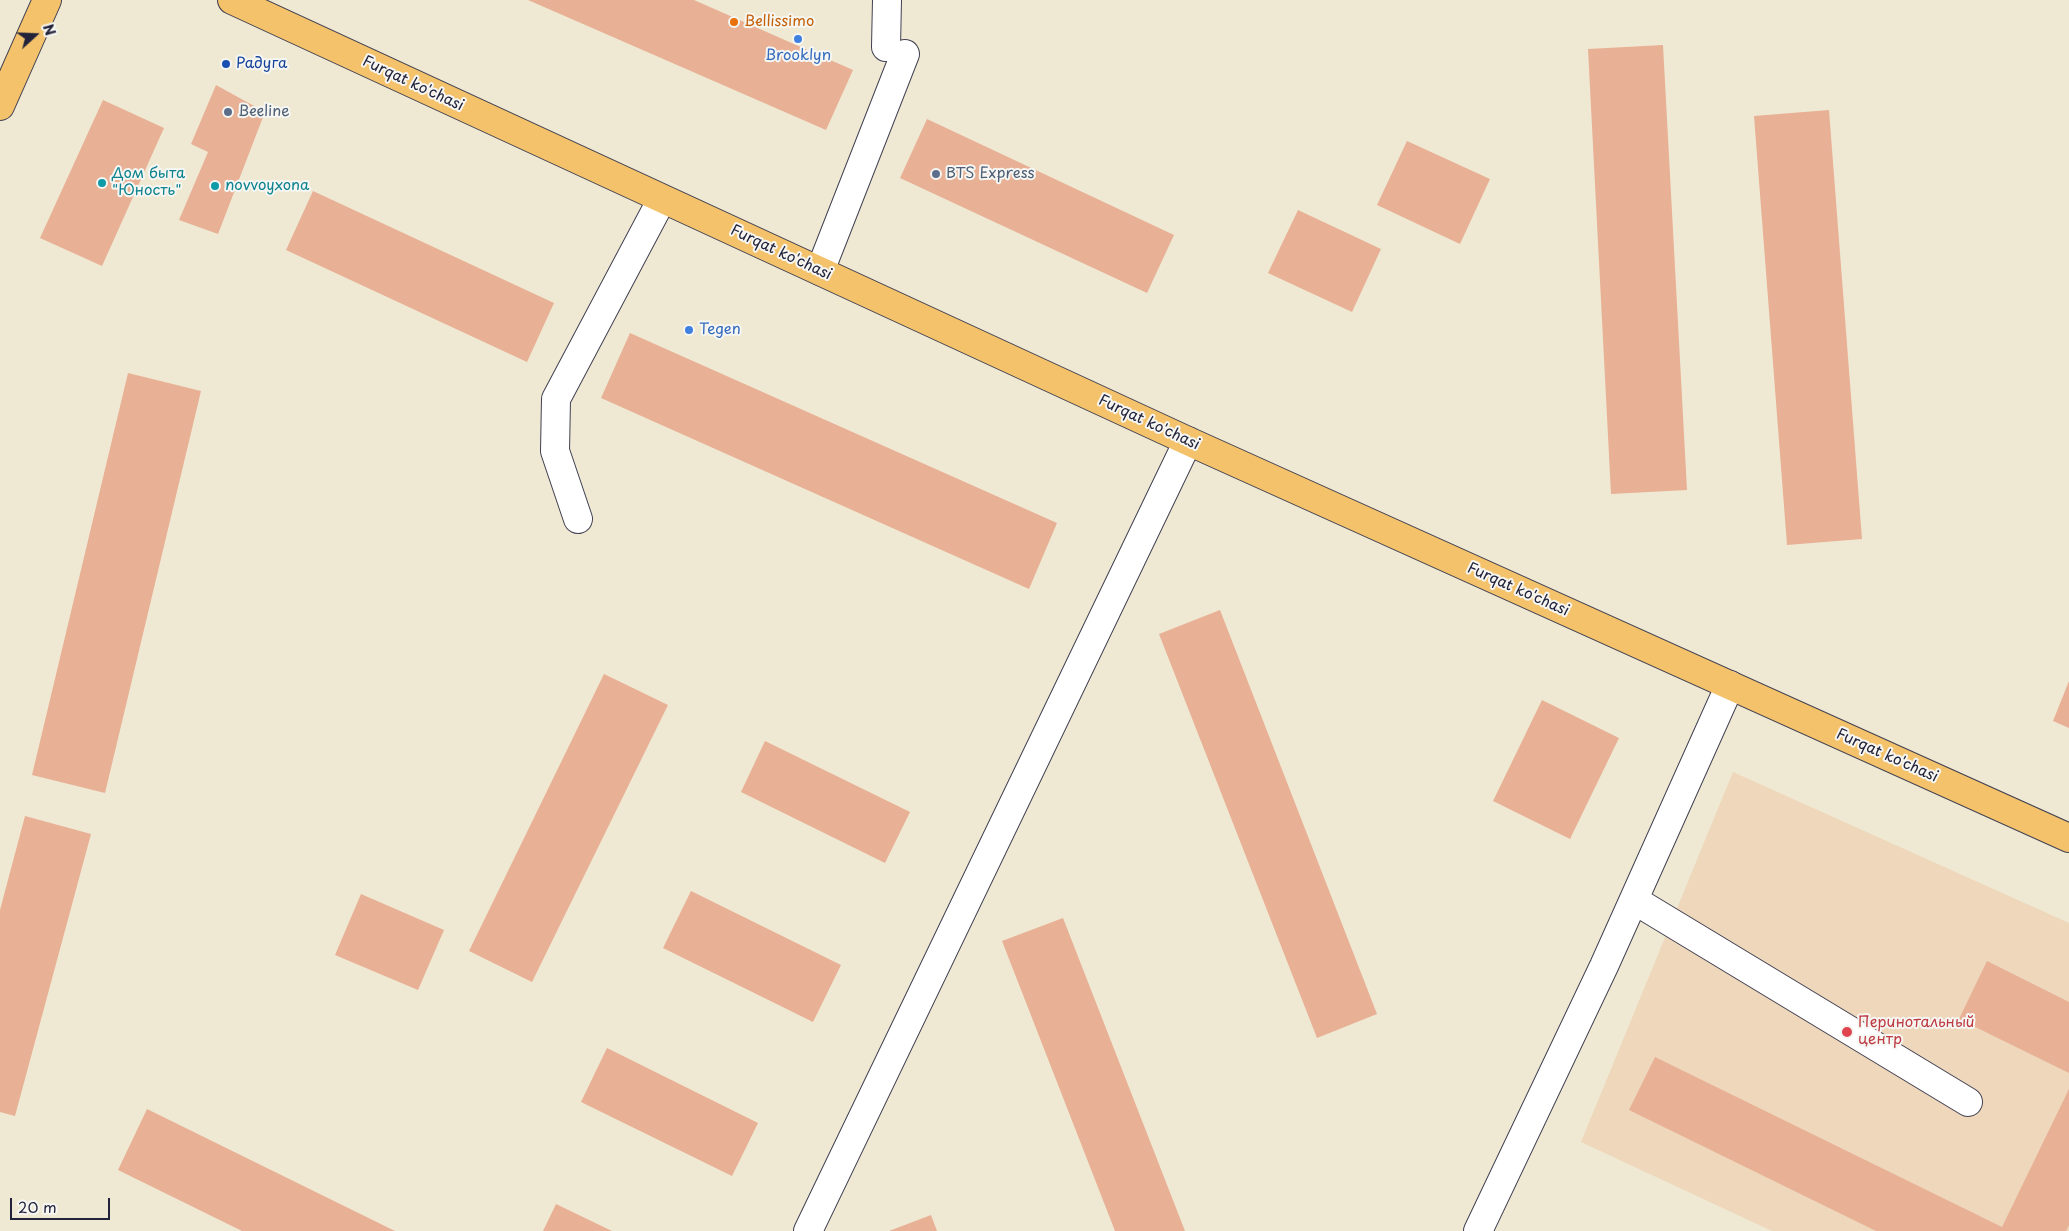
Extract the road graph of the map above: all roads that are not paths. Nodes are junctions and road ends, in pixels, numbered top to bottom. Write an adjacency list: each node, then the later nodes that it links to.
1 (48, 0): 4 (main road)
2 (232, 0): 5 (main road, Furqat ko'chasi)
3 (887, 0): 6 (street)
4 (0, 106)
5 (662, 199): 6 (main road, Furqat ko'chasi); 8 (street)
6 (820, 271): 7 (main road, Furqat ko'chasi)
7 (1188, 441): 9 (main road, Furqat ko'chasi); 13 (street)
8 (578, 519)
9 (1730, 685): 10 (main road, Furqat ko'chasi); 11 (street)
10 (2069, 838)
11 (1634, 900): 12 (street); 14 (street)
12 (1968, 1102)
13 (808, 1231)
14 (1478, 1231)

